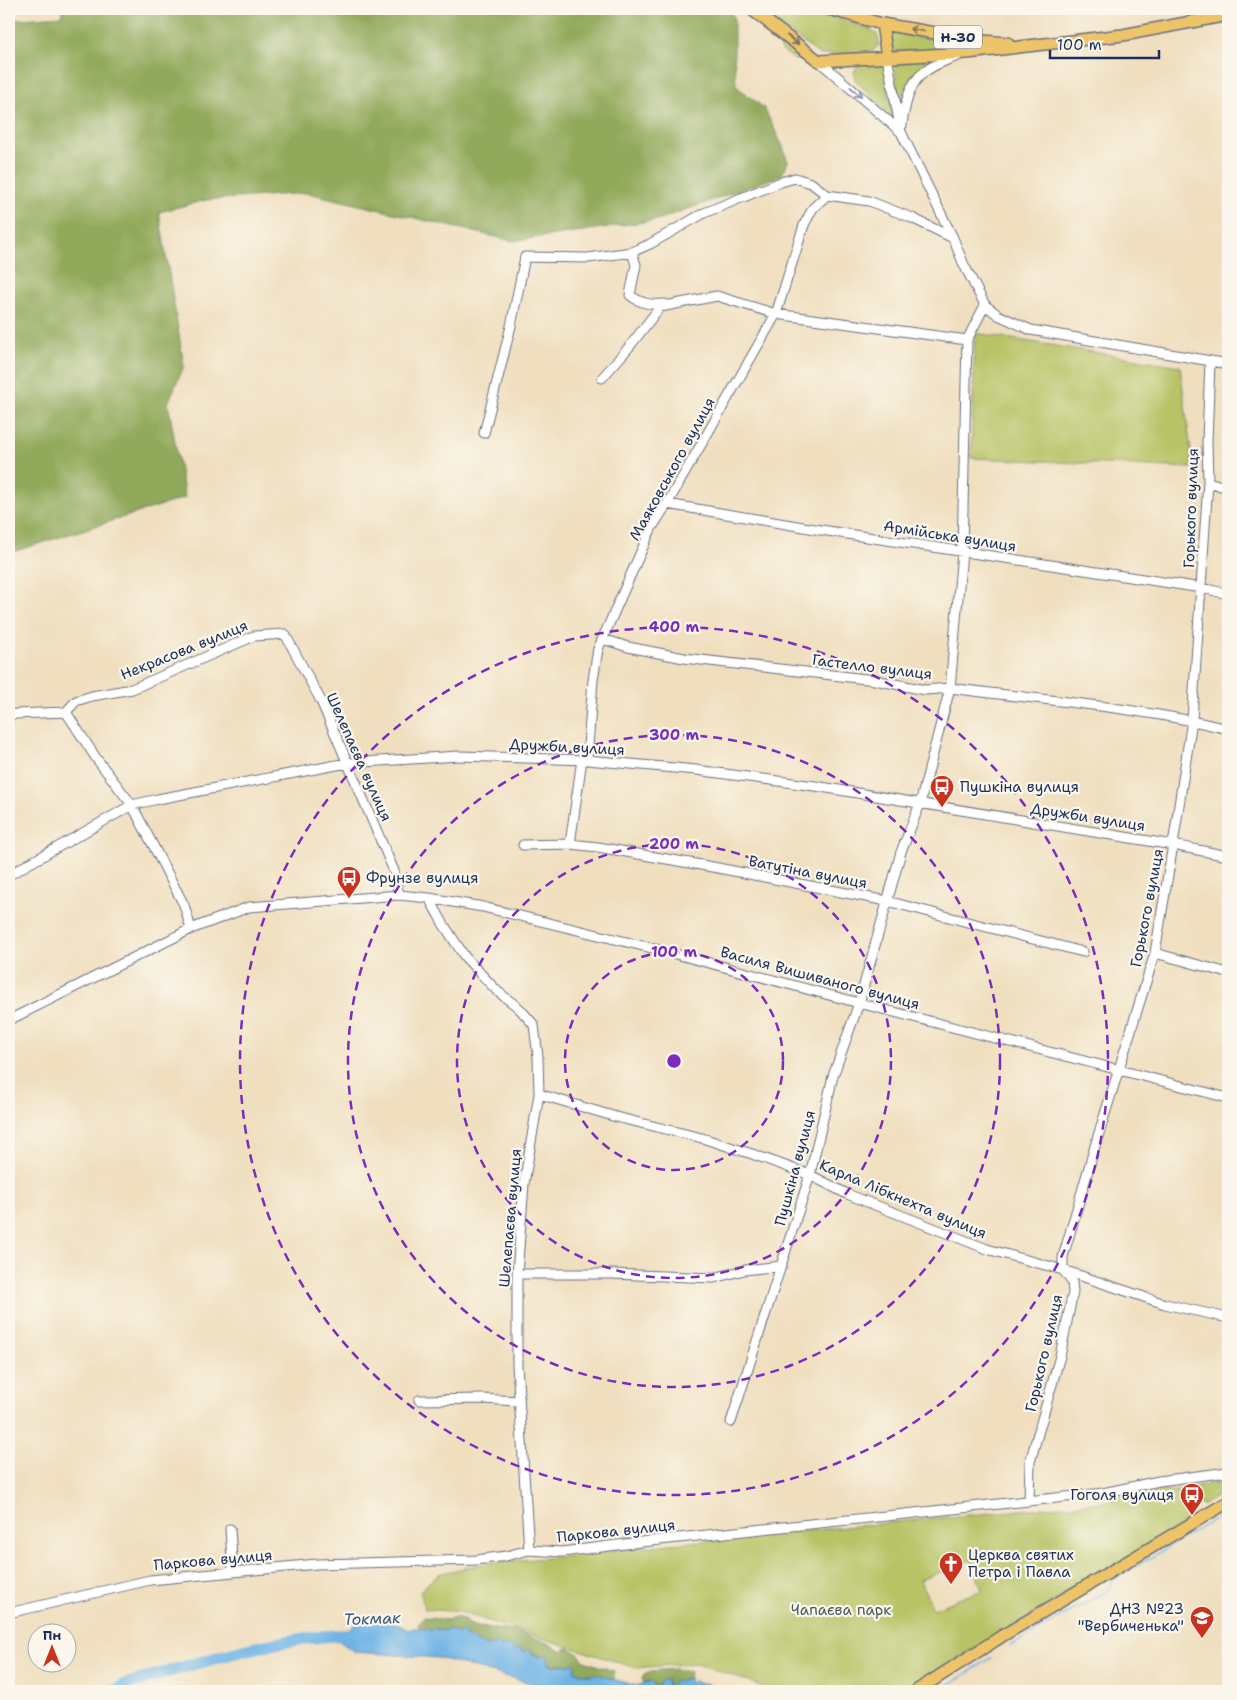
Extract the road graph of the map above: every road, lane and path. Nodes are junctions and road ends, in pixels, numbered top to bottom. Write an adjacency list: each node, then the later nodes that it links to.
1 (751, 9): 3 (main road)
2 (829, 9): 5 (main road, Н-30)
3 (766, 14): 9 (main road, one-way to 9)
4 (1228, 15): 6 (main road, Н-30)
5 (882, 24): 6 (main road, Н-30, one-way to 5); 8 (main road)
6 (1034, 45): 7 (main road, Н-30)
7 (967, 52): 8 (main road, Н-30); 10 (street)
8 (887, 57): 9 (main road, Н-30); 10 (street)
9 (819, 61): 10 (street, one-way to 10)
10 (901, 132): 12 (street)
11 (827, 194): 12 (street); 13 (street); 16 (street, Маяковського вулиця)
12 (953, 238): 15 (street)
13 (632, 252): 14 (street); 21 (street)
14 (678, 303): 16 (street); 20 (street)
15 (985, 305): 17 (street, Пушкіна вулиця); 18 (street)
16 (776, 314): 17 (street); 24 (street, Маяковського вулиця)
17 (967, 340): 25 (street, Пушкіна вулиця)
18 (1210, 361): 19 (street); 22 (street, Горького вулиця)
19 (1228, 364)
20 (602, 378)
21 (484, 433)
22 (1208, 482): 23 (street); 26 (street, Горького вулиця)
23 (1228, 488)
24 (667, 504): 25 (street, Армійська вулиця); 29 (street, Маяковського вулиця)
25 (962, 552): 26 (street, Армійська вулиця); 30 (street, Пушкіна вулиця)
26 (1202, 588): 27 (street, Армійська вулиця); 33 (street, Горького вулиця)
27 (1228, 594)
28 (285, 634): 31 (street, Некрасова вулиця); 36 (street, Шелепаєва вулиця)
29 (603, 639): 30 (street, Гастелло вулиця); 35 (street, Маяковського вулиця)
30 (950, 688): 33 (street, Гастелло вулиця); 37 (street, Пушкіна вулиця)
31 (66, 712): 32 (street); 38 (street)
32 (9, 716)
33 (1192, 720): 34 (street, Гастелло вулиця); 41 (street, Горького вулиця)
34 (1228, 729)
35 (584, 760): 36 (street, Дружби вулиця); 37 (street, Дружби вулиця); 39 (street, Маяковського вулиця)
36 (347, 763): 38 (street, Дружби вулиця); 44 (street, Шелепаєва вулиця)
37 (920, 804): 41 (street, Дружби вулиця); 46 (street, Пушкіна вулиця)
38 (132, 805): 43 (street, Дружби вулиця); 47 (street)
39 (570, 844): 40 (street, Ватутіна вулиця); 46 (street, Ватутіна вулиця)
40 (523, 845)
41 (1173, 845): 42 (street, Дружби вулиця); 49 (street, Горького вулиця)
42 (1228, 856)
43 (9, 875)
44 (399, 895): 45 (street, Василя Вишиваного вулиця); 47 (street, Василя Вишиваного вулиця)
45 (429, 898): 51 (street, Василя Вишиваного вулиця); 54 (street, Шелепаєва вулиця)
46 (887, 901): 48 (street, Ватутіна вулиця); 51 (street, Пушкіна вулиця)
47 (191, 929): 52 (street, Василя Вишиваного вулиця)
48 (1083, 952)
49 (1155, 953): 50 (street); 53 (street, Горького вулиця)
50 (1228, 973)
51 (859, 1003): 53 (street, Василя Вишиваного вулиця); 56 (street, Пушкіна вулиця)
52 (9, 1020)
53 (1120, 1069): 55 (street, Василя Вишиваного вулиця); 58 (street, Горького вулиця)
54 (539, 1094): 56 (street, Карла Лібкнехта вулиця); 59 (street, Шелепаєва вулиця)
55 (1228, 1098)
56 (810, 1175): 57 (street, Пушкіна вулиця); 58 (street, Карла Лібкнехта вулиця)
57 (782, 1266): 59 (street); 63 (street, Пушкіна вулиця)
58 (1063, 1270): 60 (street, Карла Лібкнехта вулиця); 65 (street, Горького вулиця)
59 (517, 1274): 62 (street, Шелепаєва вулиця)
60 (1228, 1318)
61 (419, 1400): 62 (street)
62 (518, 1401): 68 (street, Шелепаєва вулиця)
63 (730, 1422)
64 (1228, 1472): 65 (street, Паркова вулиця)
65 (1029, 1501): 68 (street, Паркова вулиця)
66 (1228, 1502): 71 (main road)
67 (230, 1530): 69 (street)
68 (530, 1550): 69 (street, Паркова вулиця)
69 (233, 1572): 70 (street, Паркова вулиця)
70 (9, 1613)
71 (916, 1691)

